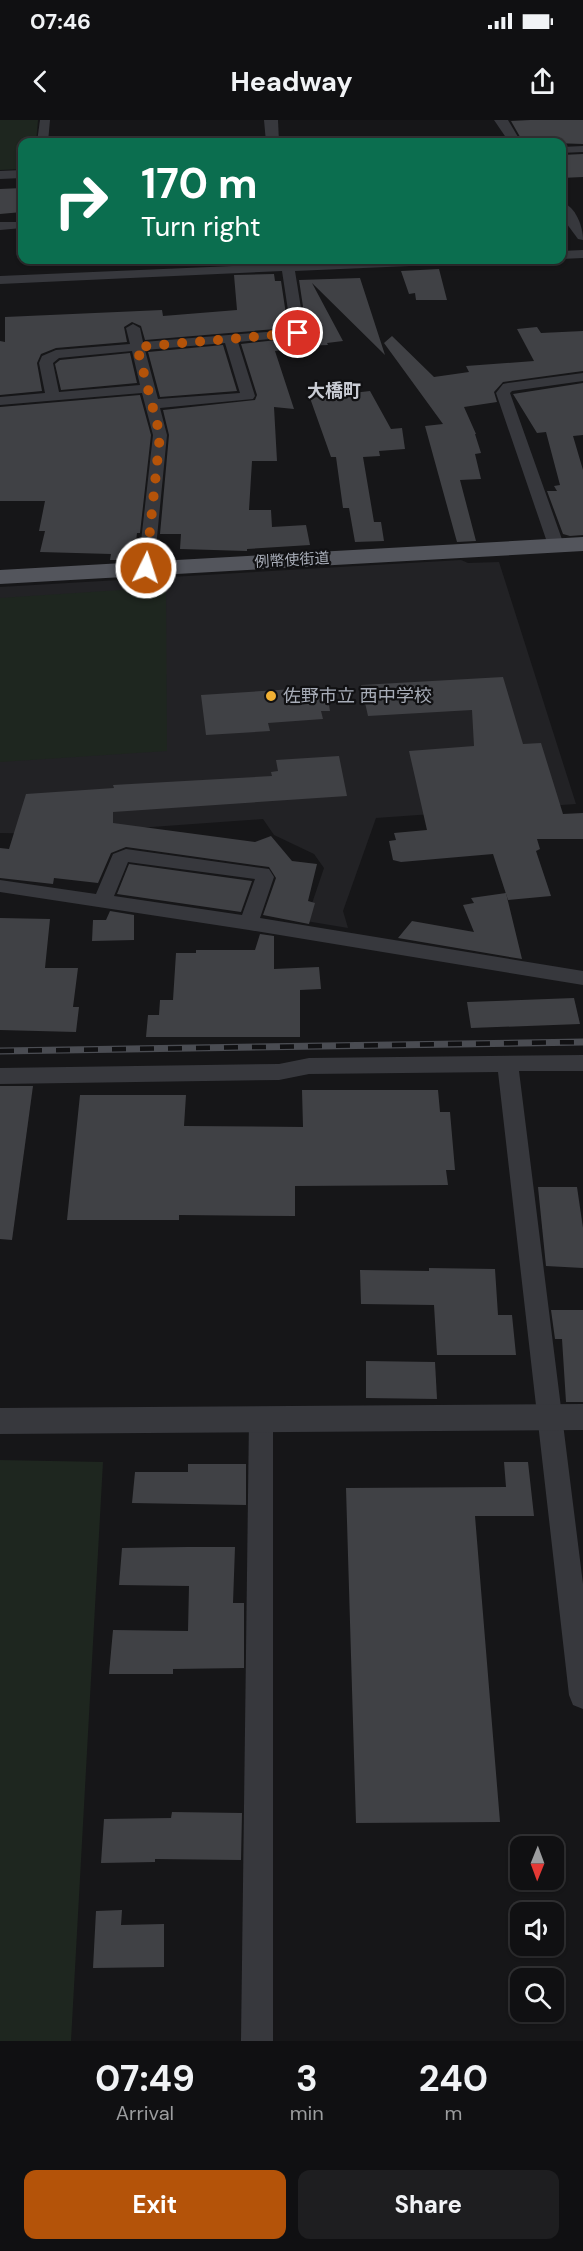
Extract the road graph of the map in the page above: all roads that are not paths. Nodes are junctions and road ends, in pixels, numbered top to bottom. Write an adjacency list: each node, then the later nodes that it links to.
1 (45, 120): 4 (street)
2 (271, 120): 5 (street)
3 (501, 120): 6 (street)
4 (43, 138)
5 (273, 138)
6 (512, 138)
7 (583, 149): 8 (street)
8 (566, 150)
9 (18, 174): 10 (street)
10 (0, 175)
11 (566, 213): 14 (street)
12 (18, 225): 13 (street)
13 (0, 226)
14 (583, 236)
15 (583, 254): 16 (street)
16 (566, 255)
17 (271, 264): 19 (street)
18 (288, 264): 21 (street)
19 (0, 280)
20 (133, 328): 22 (street)
21 (230, 339): 22 (street); 27 (street)
22 (137, 347): 24 (street); 25 (street)
23 (583, 377): 29 (street)
24 (149, 388): 25 (street); 27 (street)
25 (53, 396): 26 (street)
26 (0, 401)
27 (153, 405): 30 (street)
28 (583, 544): 29 (main road, 例幣使街道)
29 (556, 545): 30 (main road, 例幣使街道)
30 (146, 568): 31 (main road, 例幣使街道)
31 (0, 577)
32 (0, 886): 33 (street)
33 (102, 902): 34 (street); 34 (street)
34 (249, 923): 35 (street)
35 (583, 978)
36 (583, 1063): 37 (street)
37 (508, 1065): 38 (street); 39 (street)
38 (0, 1076)
39 (550, 1418): 40 (street); 41 (street); 43 (street)
40 (583, 1418)
41 (261, 1419): 42 (street); 44 (street)
42 (0, 1421)
43 (583, 1695)
44 (257, 2041)

